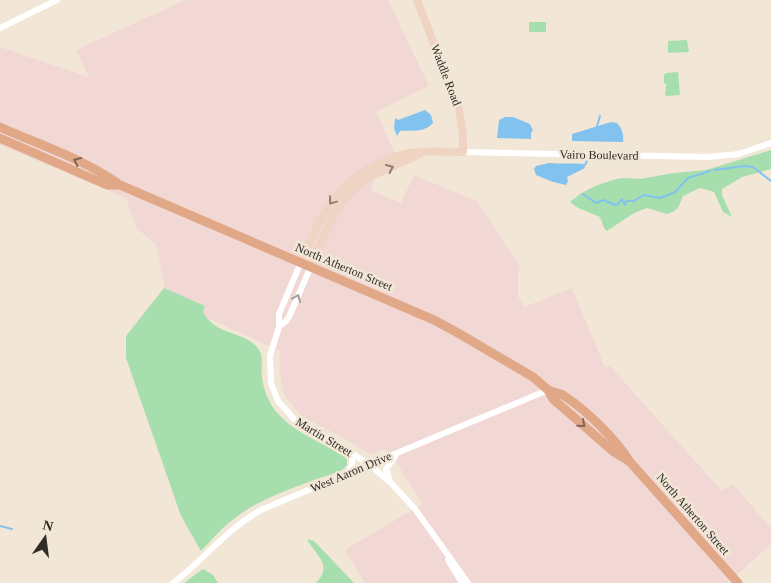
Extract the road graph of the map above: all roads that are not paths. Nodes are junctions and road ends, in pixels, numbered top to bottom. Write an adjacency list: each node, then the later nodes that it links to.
1 (56, 0): 3 (street)
2 (417, 0): 8 (main road, Waddle Road)
3 (0, 28)
4 (0, 127): 9 (main road, North Atherton Street, one-way to 4)
5 (0, 138): 9 (main road, North Atherton Street)
6 (771, 143): 8 (street, Vairo Boulevard)
7 (424, 152): 8 (main road, Vairo Boulevard); 10 (main road, Vairo Boulevard, one-way to 10); 11 (main road, Vairo Boulevard, one-way to 7)
8 (463, 152)
9 (120, 185): 10 (main road, North Atherton Street)
10 (302, 262): 11 (main road, North Atherton Street); 12 (street, Martin Street)
11 (311, 266): 12 (street, Martin Street, one-way to 11); 13 (main road, North Atherton Street)
12 (279, 326): 14 (street, Martin Street)
13 (548, 390): 15 (street, West Aaron Drive); 23 (main road, North Atherton Street)
14 (346, 449): 16 (street, Martin Street); 17 (street)
15 (400, 452): 16 (street, West Aaron Drive); 18 (street)
16 (370, 465): 17 (street, West Aaron Drive); 18 (street, Martin Street)
17 (345, 475): 20 (street, West Aaron Drive)
18 (392, 484): 19 (street, Martin Street)
19 (443, 550): 21 (street, Martin Street); 22 (street, Martin Street)
20 (173, 583)
21 (462, 583)
22 (468, 583)
23 (738, 583)

